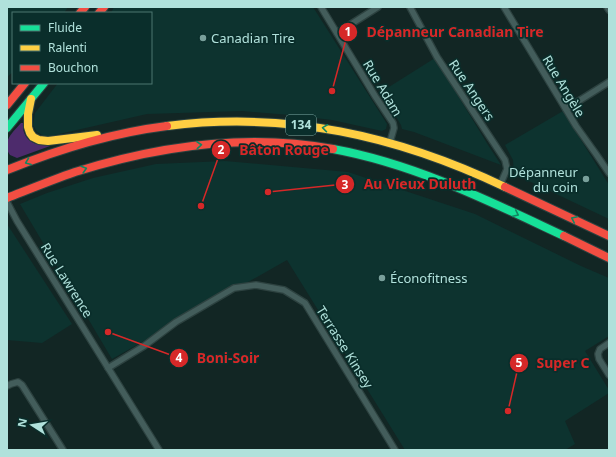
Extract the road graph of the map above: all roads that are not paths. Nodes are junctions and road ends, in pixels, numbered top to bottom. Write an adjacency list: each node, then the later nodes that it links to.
1 (320, 7): 7 (street, Rue Adam)
2 (378, 7): 7 (street)
3 (410, 7): 19 (street, Rue Angers)
4 (504, 7): 13 (street, Rue Angèle)
5 (607, 7): 6 (street)
6 (609, 10)
7 (337, 33): 16 (street, Rue Adam)
8 (609, 82): 13 (street)
9 (24, 84): 12 (main road)
10 (43, 84): 11 (main road)
11 (31, 99): 14 (main road); 15 (main road)
12 (7, 105)
13 (566, 109): 18 (street, Rue Angèle)
14 (7, 128)
15 (143, 129): 16 (main road, 134, one-way to 15); 17 (main road, 134, one-way to 17)
16 (390, 142): 19 (main road, 134)
17 (7, 170)
18 (609, 173)
19 (500, 185): 22 (main road, 134, one-way to 19)
20 (7, 198): 23 (main road, 134, one-way to 23)
21 (7, 202): 25 (street, Rue Lawrence)
22 (609, 236)
23 (609, 258)
24 (609, 343): 26 (street)
25 (108, 368): 29 (street, Rue Lawrence); 30 (street, Terrasse Kinsey)
26 (609, 375)
27 (7, 386): 28 (street)
28 (63, 450)
29 (159, 450)
30 (396, 450)

